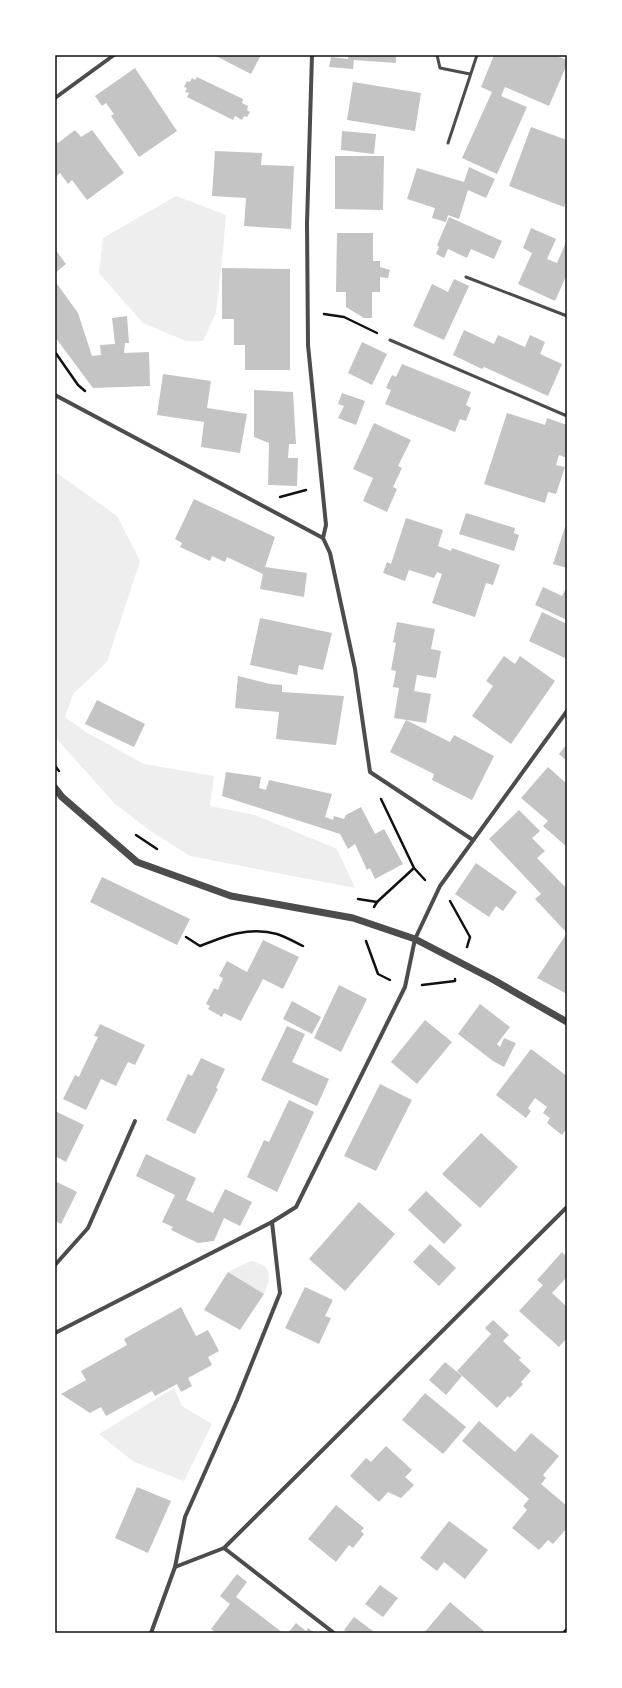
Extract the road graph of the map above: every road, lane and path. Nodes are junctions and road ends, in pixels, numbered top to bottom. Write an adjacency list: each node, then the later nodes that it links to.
1 (114, 55): 6 (street)
2 (312, 55): 18 (street)
3 (437, 55): 5 (lane)
4 (477, 55): 5 (lane)
5 (470, 74): 7 (lane)
6 (55, 98)
7 (448, 143)
8 (466, 277): 10 (lane)
9 (327, 315): 11 (path)
10 (567, 316)
11 (390, 340): 15 (lane)
12 (55, 352): 13 (path)
13 (88, 393)
14 (55, 396): 18 (street)
15 (567, 416)
16 (307, 489): 17 (path)
17 (277, 498)
18 (324, 538): 20 (street)
19 (567, 711): 22 (street)
20 (370, 772): 22 (street); 23 (path)
21 (55, 788): 23 (street)
22 (473, 840): 25 (street)
23 (365, 922): 25 (street); 27 (path)
24 (186, 937): 26 (path)
25 (416, 939): 27 (street); 28 (street)
26 (303, 946)
27 (405, 987): 31 (street)
28 (567, 1022)
29 (135, 1121): 32 (street)
30 (567, 1207): 34 (street)
31 (272, 1222): 33 (street); 35 (street)
32 (55, 1265)
33 (55, 1333)
34 (224, 1548): 35 (street); 38 (street)
35 (175, 1567): 37 (street)
36 (567, 1628): 39 (path)
37 (151, 1633)
38 (334, 1633)
39 (563, 1633)

